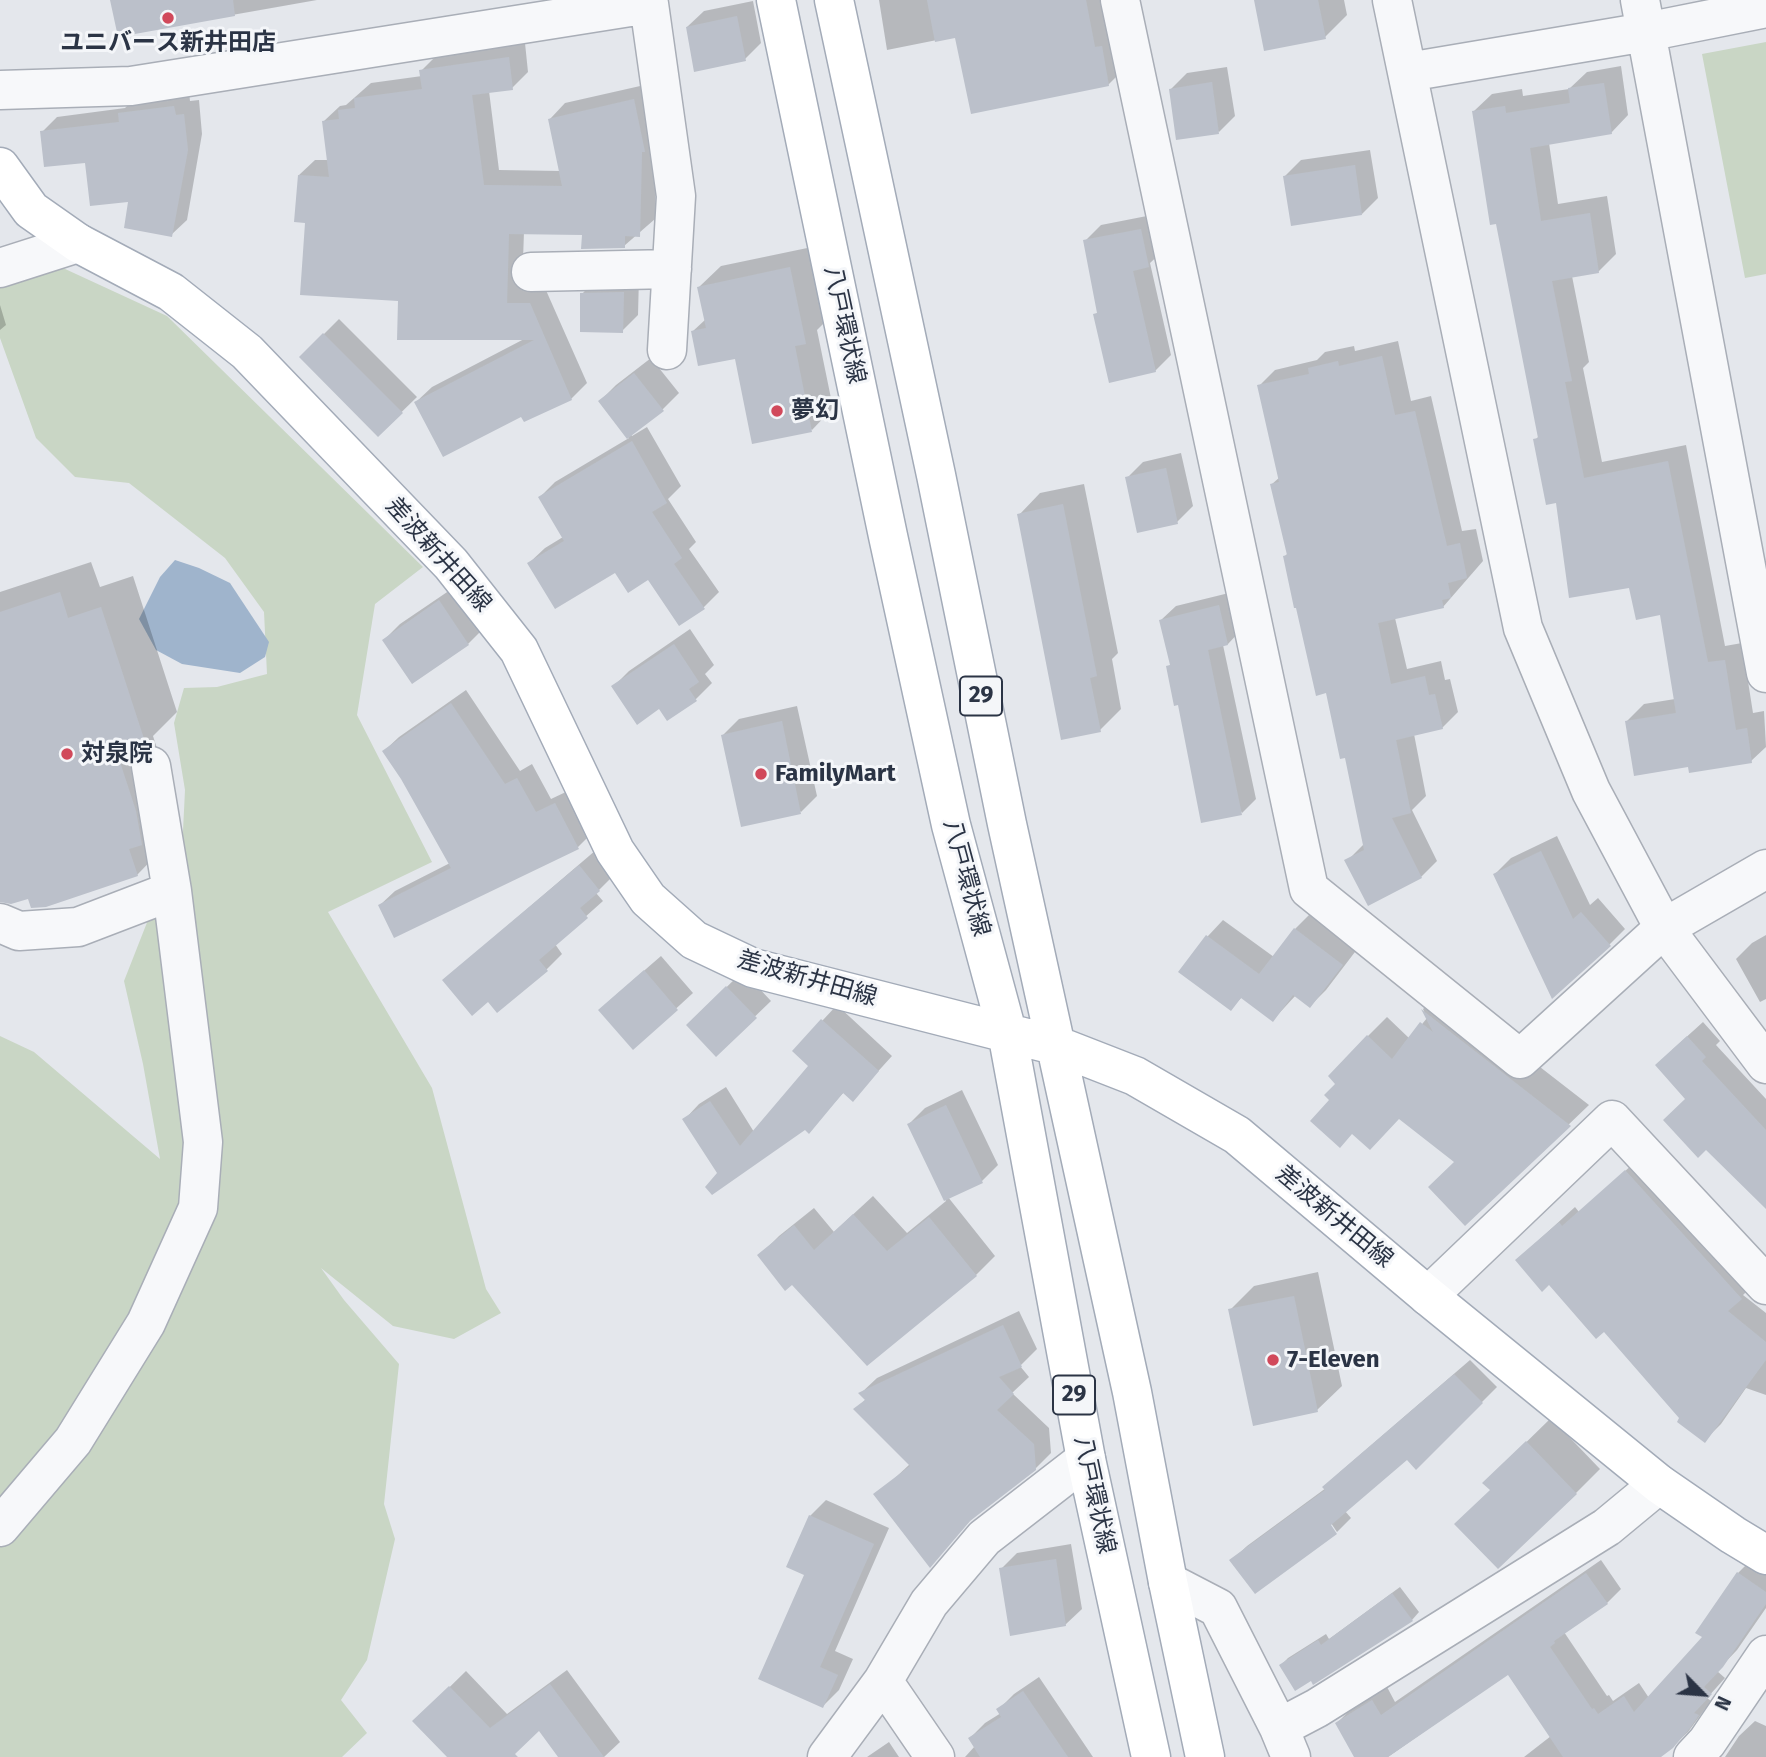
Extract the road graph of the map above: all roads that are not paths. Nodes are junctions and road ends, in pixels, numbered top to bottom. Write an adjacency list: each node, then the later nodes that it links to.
1 (776, 0): 21 (main road, 八戸環状線 / 29)
2 (834, 0): 22 (main road, 八戸環状線 / 29)
3 (1120, 0): 20 (street)
4 (1392, 0): 7 (street)
5 (1766, 8): 6 (street)
6 (1643, 16): 7 (street); 15 (street)
7 (1408, 72): 20 (street)
8 (0, 90): 12 (street)
9 (0, 167): 10 (main road, 差波新井田線)
10 (78, 243): 11 (street); 21 (main road, 差波新井田線)
11 (0, 268)
12 (672, 268): 13 (street); 14 (street)
13 (531, 272)
14 (667, 350)
15 (1766, 673)
16 (151, 766): 18 (street)
17 (1766, 869): 20 (street)
18 (172, 891): 19 (street); 28 (street)
19 (0, 923)
20 (1664, 928): 23 (street)
21 (1007, 1032): 22 (main road, 差波新井田線); 26 (main road, 八戸環状線 / 29)
22 (1058, 1046): 25 (main road, 差波新井田線); 30 (main road, 八戸環状線 / 29)
23 (1766, 1065)
24 (1766, 1285): 25 (street)
25 (1427, 1296): 27 (main road, 差波新井田線)
26 (1086, 1459): 32 (street); 36 (main road, 八戸環状線 / 29)
27 (1659, 1484): 29 (main road, 差波新井田線); 33 (street)
28 (0, 1527)
29 (1766, 1555)
30 (1168, 1582): 33 (street); 37 (main road, 八戸環状線 / 29)
31 (1766, 1655): 38 (street)
32 (883, 1681): 34 (street); 35 (street)
33 (1285, 1742)
34 (827, 1757)
35 (935, 1757)
36 (1151, 1757)
37 (1205, 1757)
38 (1692, 1757)

